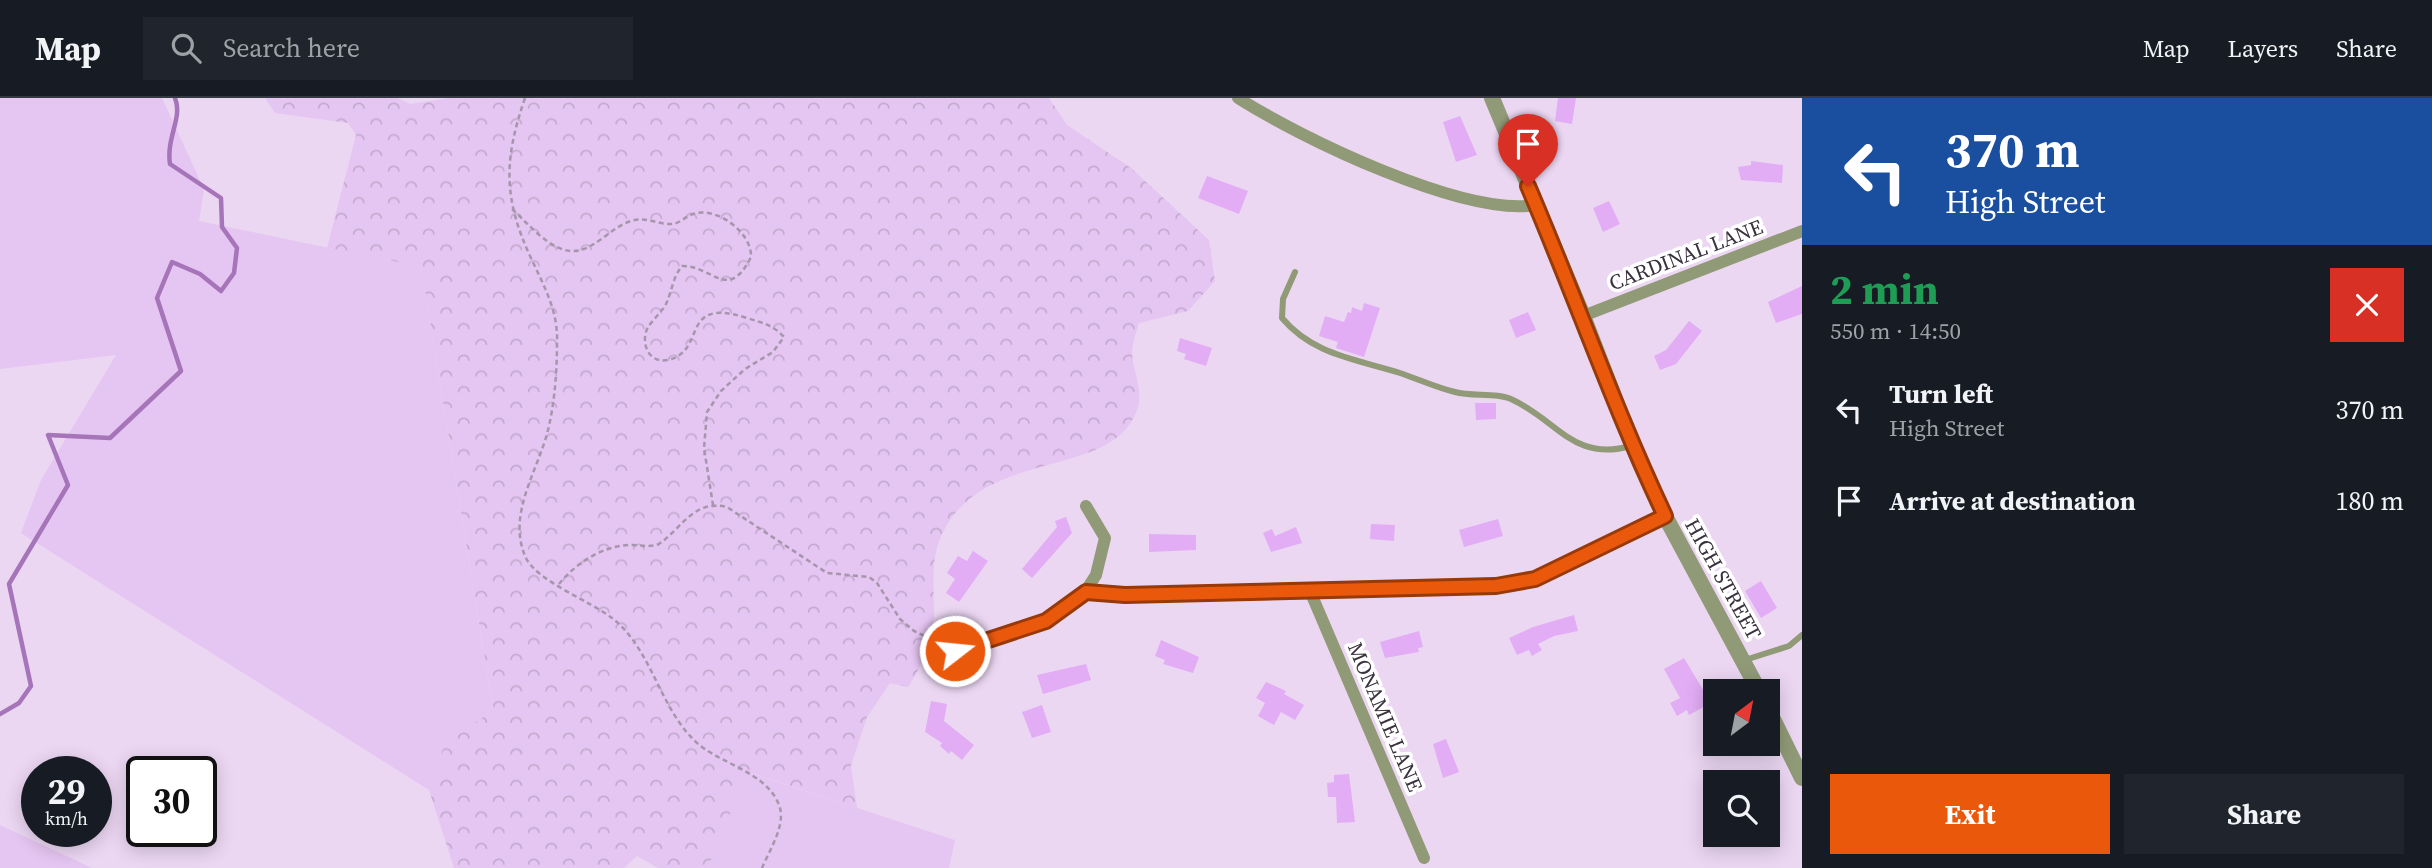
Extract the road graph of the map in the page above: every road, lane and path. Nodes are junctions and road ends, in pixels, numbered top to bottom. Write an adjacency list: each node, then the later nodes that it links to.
1 (525, 98): 5 (path)
2 (1238, 98): 4 (street)
3 (1493, 99): 4 (street, HIGH STREET)
4 (1536, 205): 8 (street, HIGH STREET)
5 (512, 209): 10 (path); 13 (path)
6 (1802, 230): 8 (street, CARDINAL LANE)
7 (1294, 272): 9 (lane)
8 (1583, 316): 9 (street, HIGH STREET)
9 (1633, 445): 12 (street, HIGH STREET)
10 (713, 505): 13 (path); 17 (path)
11 (1086, 506): 15 (street)
12 (1665, 516): 14 (street); 18 (street, HIGH STREET)
13 (559, 584): 23 (path)
14 (1310, 591): 15 (street); 22 (street, MONAMIE LANE)
15 (1086, 592): 17 (street)
16 (1802, 635): 18 (lane)
17 (955, 651)
18 (1743, 661): 19 (street, HIGH STREET)
19 (1753, 679)
20 (1780, 733): 21 (street)
21 (1802, 778)
22 (1424, 858)
23 (762, 868)

